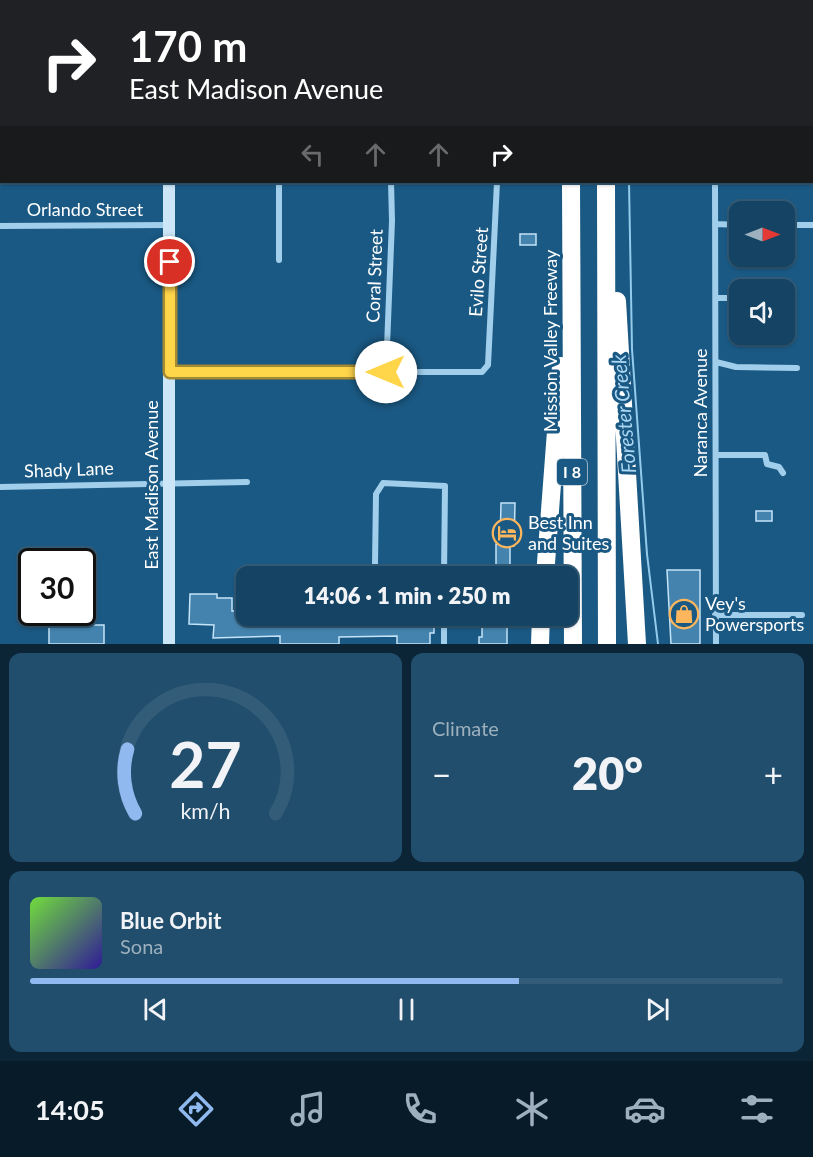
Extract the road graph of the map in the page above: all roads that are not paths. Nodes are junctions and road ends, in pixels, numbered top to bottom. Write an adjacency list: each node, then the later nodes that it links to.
1 (169, 183): 9 (street, East Madison Avenue)
2 (279, 183): 14 (street)
3 (391, 183): 21 (street, Coral Street)
4 (497, 183): 21 (street, Evilo Street)
5 (571, 183): 17 (highway, Mission Valley Freeway / I 8)
6 (606, 183): 38 (highway, I 8); 39 (highway)
7 (715, 183): 8 (street, Naranca Avenue)
8 (715, 224): 10 (street); 15 (street, Naranca Avenue)
9 (169, 225): 13 (street, Orlando Street); 20 (street, East Madison Avenue)
10 (729, 225)
11 (795, 225): 12 (street)
12 (813, 225)
13 (0, 226)
14 (279, 260)
15 (716, 298): 16 (street); 18 (street, Naranca Avenue)
16 (729, 298)
17 (571, 300): 29 (highway); 37 (highway, Mission Valley Freeway / I 8)
18 (716, 362): 19 (street); 22 (street, Naranca Avenue)
19 (797, 368)
20 (170, 372): 21 (street); 25 (street, East Madison Avenue)
21 (386, 372)
22 (717, 455): 23 (street); 30 (street, Naranca Avenue)
23 (783, 473)
24 (247, 482): 25 (street, Shady Lane)
25 (169, 483): 26 (street, Shady Lane); 34 (street, East Madison Avenue)
26 (0, 487)
27 (375, 564): 28 (street)
28 (444, 566)
29 (546, 566)
30 (716, 615): 31 (street); 40 (street, Naranca Avenue)
31 (802, 615)
32 (444, 626): 35 (street)
33 (541, 626): 36 (highway)
34 (169, 644)
35 (444, 644)
36 (540, 644)
37 (573, 644)
38 (607, 644)
39 (637, 644)
40 (716, 644)

